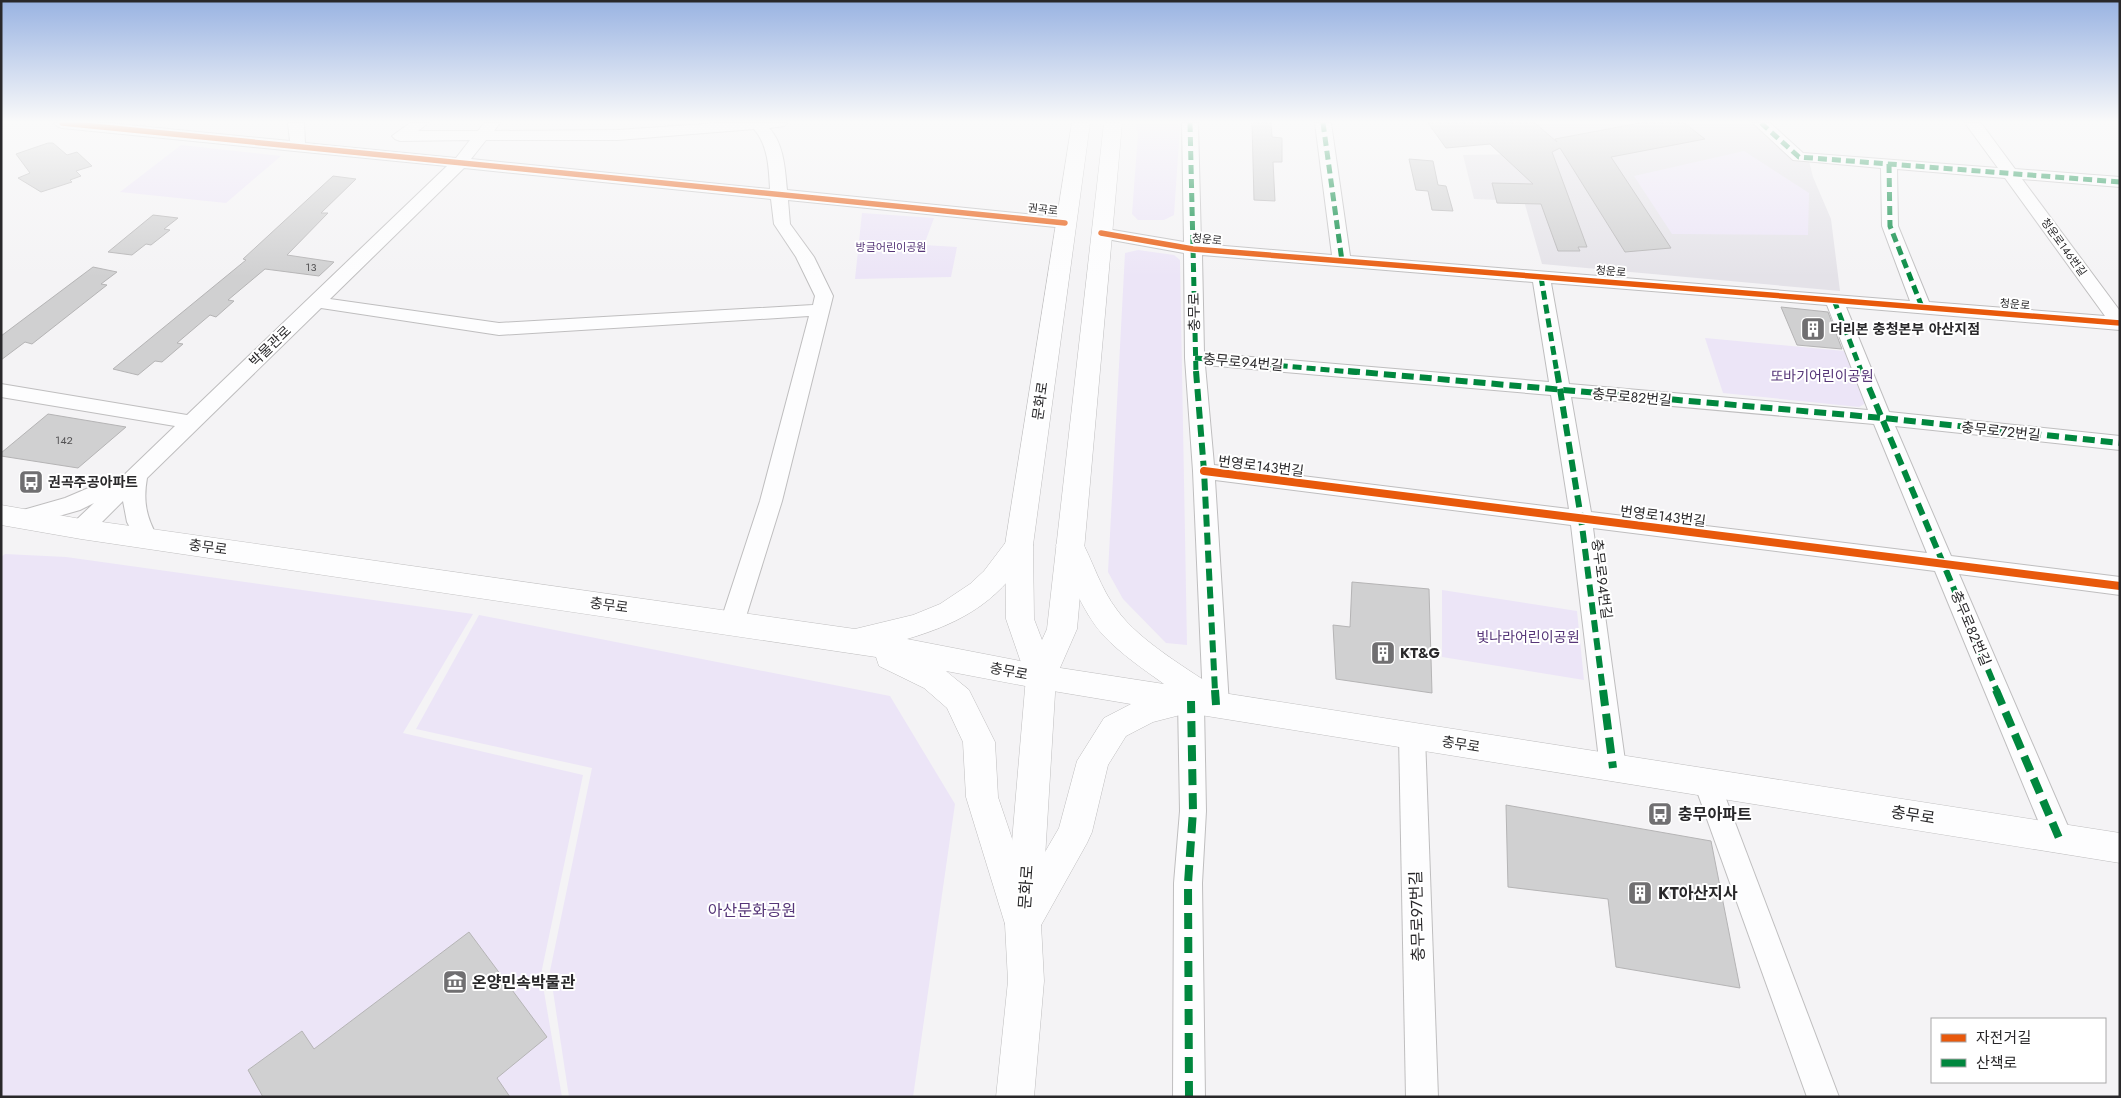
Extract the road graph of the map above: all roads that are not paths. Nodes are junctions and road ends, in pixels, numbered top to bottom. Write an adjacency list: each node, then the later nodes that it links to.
1 (447, 174): 19 (street, 박물관로)
2 (582, 174): 12 (street, 권곡로)
3 (777, 174): 12 (street)
4 (1073, 174): 13 (main road, 문화로)
5 (1107, 174): 14 (main road, 문화로)
6 (1191, 174): 15 (street, 청운로)
7 (1330, 174): 16 (street)
8 (1889, 174): 20 (street)
9 (2010, 174): 22 (street, 청운로146번길)
10 (2013, 174): 11 (street)
11 (2120, 182)
12 (778, 194): 13 (street, 권곡로); 21 (street)
13 (1065, 223): 35 (main road, 문화로)
14 (1101, 233): 15 (street, 청운로); 36 (main road, 문화로)
15 (1193, 249): 16 (street, 청운로); 23 (street, 충무로)
16 (1342, 261): 17 (street, 청운로)
17 (1541, 277): 18 (street, 청운로); 25 (street, 충무로94번길)
18 (1834, 300): 20 (street, 청운로); 26 (street, 충무로82번길)
19 (316, 302): 21 (street); 27 (street, 박물관로)
20 (1922, 308): 22 (street, 청운로)
21 (820, 310): 39 (street)
22 (2120, 323)
23 (1195, 358): 25 (street, 충무로94번길); 29 (street, 충무로)
24 (1, 390): 27 (street)
25 (1559, 391): 26 (street, 충무로82번길); 32 (street, 충무로94번길)
26 (1883, 418): 28 (street, 충무로72번길); 37 (street, 충무로82번길)
27 (191, 422): 30 (street, 박물관로)
28 (2120, 443)
29 (1204, 471): 32 (street, 번영로143번길); 42 (street, 충무로)
30 (137, 475): 31 (street); 33 (street, 박물관로); 34 (street)
31 (13, 517): 33 (main road, 충무로)
32 (1581, 518): 37 (street, 번영로143번길); 44 (street, 충무로94번길)
33 (81, 529): 34 (main road, 충무로)
34 (147, 538): 39 (main road, 충무로)
35 (1019, 545): 40 (main road); 41 (main road, 문화로)
36 (1070, 545): 41 (main road, 문화로); 42 (main road)
37 (1944, 563): 38 (street, 번영로143번길); 46 (street, 충무로82번길)
38 (2120, 586)
39 (732, 623): 40 (main road, 충무로)
40 (850, 640): 41 (main road, 충무로); 48 (main road)
41 (1041, 677): 42 (main road, 충무로); 48 (main road, 문화로)
42 (1203, 703): 43 (main road, 충무로); 48 (main road); 50 (street)
43 (1412, 736): 44 (main road, 충무로); 51 (street, 충무로97번길)
44 (1613, 768): 45 (main road, 충무로)
45 (1707, 782): 46 (main road, 충무로); 52 (street)
46 (2058, 838): 47 (main road, 충무로)
47 (2115, 852)
48 (1023, 924): 49 (main road, 문화로)
49 (1015, 1097)
50 (1189, 1097)
51 (1422, 1097)
52 (1823, 1097)

